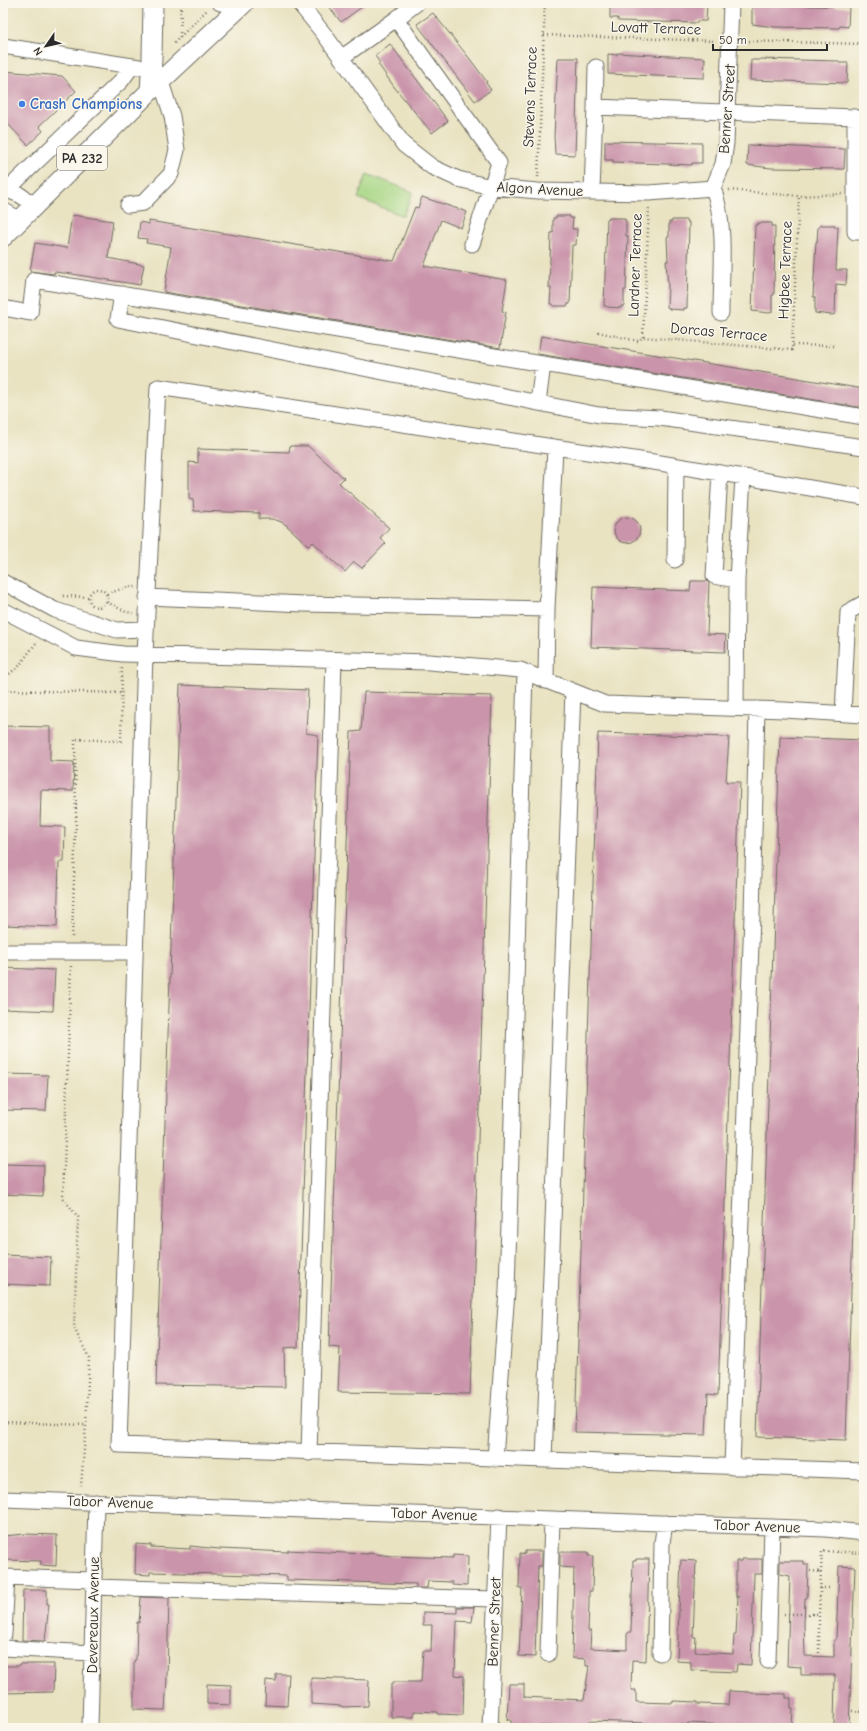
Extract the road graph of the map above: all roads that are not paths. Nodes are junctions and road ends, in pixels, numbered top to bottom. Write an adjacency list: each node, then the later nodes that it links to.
1 (153, 3): 12 (main road)
2 (299, 3): 9 (street, Algon Avenue)
3 (417, 3): 7 (street)
4 (731, 3): 14 (street, Benner Street)
5 (243, 5): 6 (street); 12 (main road, PA 232)
6 (213, 6)
7 (396, 19): 9 (street); 15 (street)
8 (3, 46): 10 (street)
9 (341, 58): 15 (street, Algon Avenue)
10 (132, 66): 12 (street); 17 (street)
11 (596, 67): 13 (street)
12 (154, 81): 19 (main road, PA 232); 20 (street)
13 (595, 107): 14 (street); 18 (street)
14 (727, 112): 16 (street, Benner Street); 23 (street)
15 (491, 187): 18 (street, Algon Avenue); 25 (street)
16 (713, 188): 18 (street, Algon Avenue); 28 (street)
17 (5, 190): 19 (street)
18 (592, 192)
19 (34, 205): 22 (main road, PA 232)
20 (128, 205)
21 (3, 210): 22 (street)
22 (20, 220): 24 (main road, PA 232)
23 (864, 232)
24 (3, 237)
25 (472, 244)
26 (122, 294): 27 (street); 29 (street); 30 (street)
27 (3, 308)
28 (721, 313)
29 (543, 364): 30 (street); 31 (street)
30 (538, 403): 32 (street)
31 (864, 417)
32 (864, 447)
33 (555, 448): 34 (street); 41 (street); 43 (street)
34 (676, 466): 35 (street); 38 (street)
35 (720, 473): 36 (street); 39 (street)
36 (743, 477): 37 (street); 39 (street)
37 (864, 497)
38 (675, 560)
39 (737, 580): 51 (street)
40 (3, 582): 45 (street)
41 (148, 597): 43 (street); 45 (street)
42 (864, 603): 53 (street)
43 (547, 609): 49 (street)
44 (3, 610): 46 (street)
45 (146, 629): 46 (street)
46 (145, 655): 47 (street); 56 (street)
47 (334, 660): 48 (street); 57 (street)
48 (525, 672): 49 (street); 58 (street)
49 (546, 681): 50 (street)
50 (573, 691): 51 (street); 59 (street)
51 (736, 708): 52 (street)
52 (757, 709): 53 (street); 60 (street)
53 (843, 714): 54 (street)
54 (864, 715)
55 (3, 952): 56 (street)
56 (135, 952): 57 (street)
57 (309, 1452): 58 (street)
58 (495, 1459): 59 (street)
59 (544, 1460): 60 (street)
60 (732, 1467): 61 (street)
61 (864, 1471)
62 (3, 1498): 63 (street, Tabor Avenue)
63 (96, 1502): 64 (street, Tabor Avenue); 70 (street, Devereaux Avenue)
64 (499, 1516): 65 (street, Tabor Avenue); 71 (street, Benner Street)
65 (552, 1518): 66 (street, Tabor Avenue); 75 (street)
66 (665, 1523): 67 (street, Tabor Avenue); 74 (street)
67 (772, 1527): 68 (street, Tabor Avenue); 76 (street)
68 (864, 1532)
69 (5, 1577): 70 (street); 72 (street)
70 (93, 1584): 71 (street); 73 (street, Devereaux Avenue)
71 (494, 1600): 78 (street, Benner Street)
72 (3, 1641): 73 (street)
73 (91, 1653): 77 (street, Devereaux Avenue)
74 (660, 1653)
75 (548, 1654)
76 (768, 1661)
77 (90, 1728)
78 (490, 1728)

